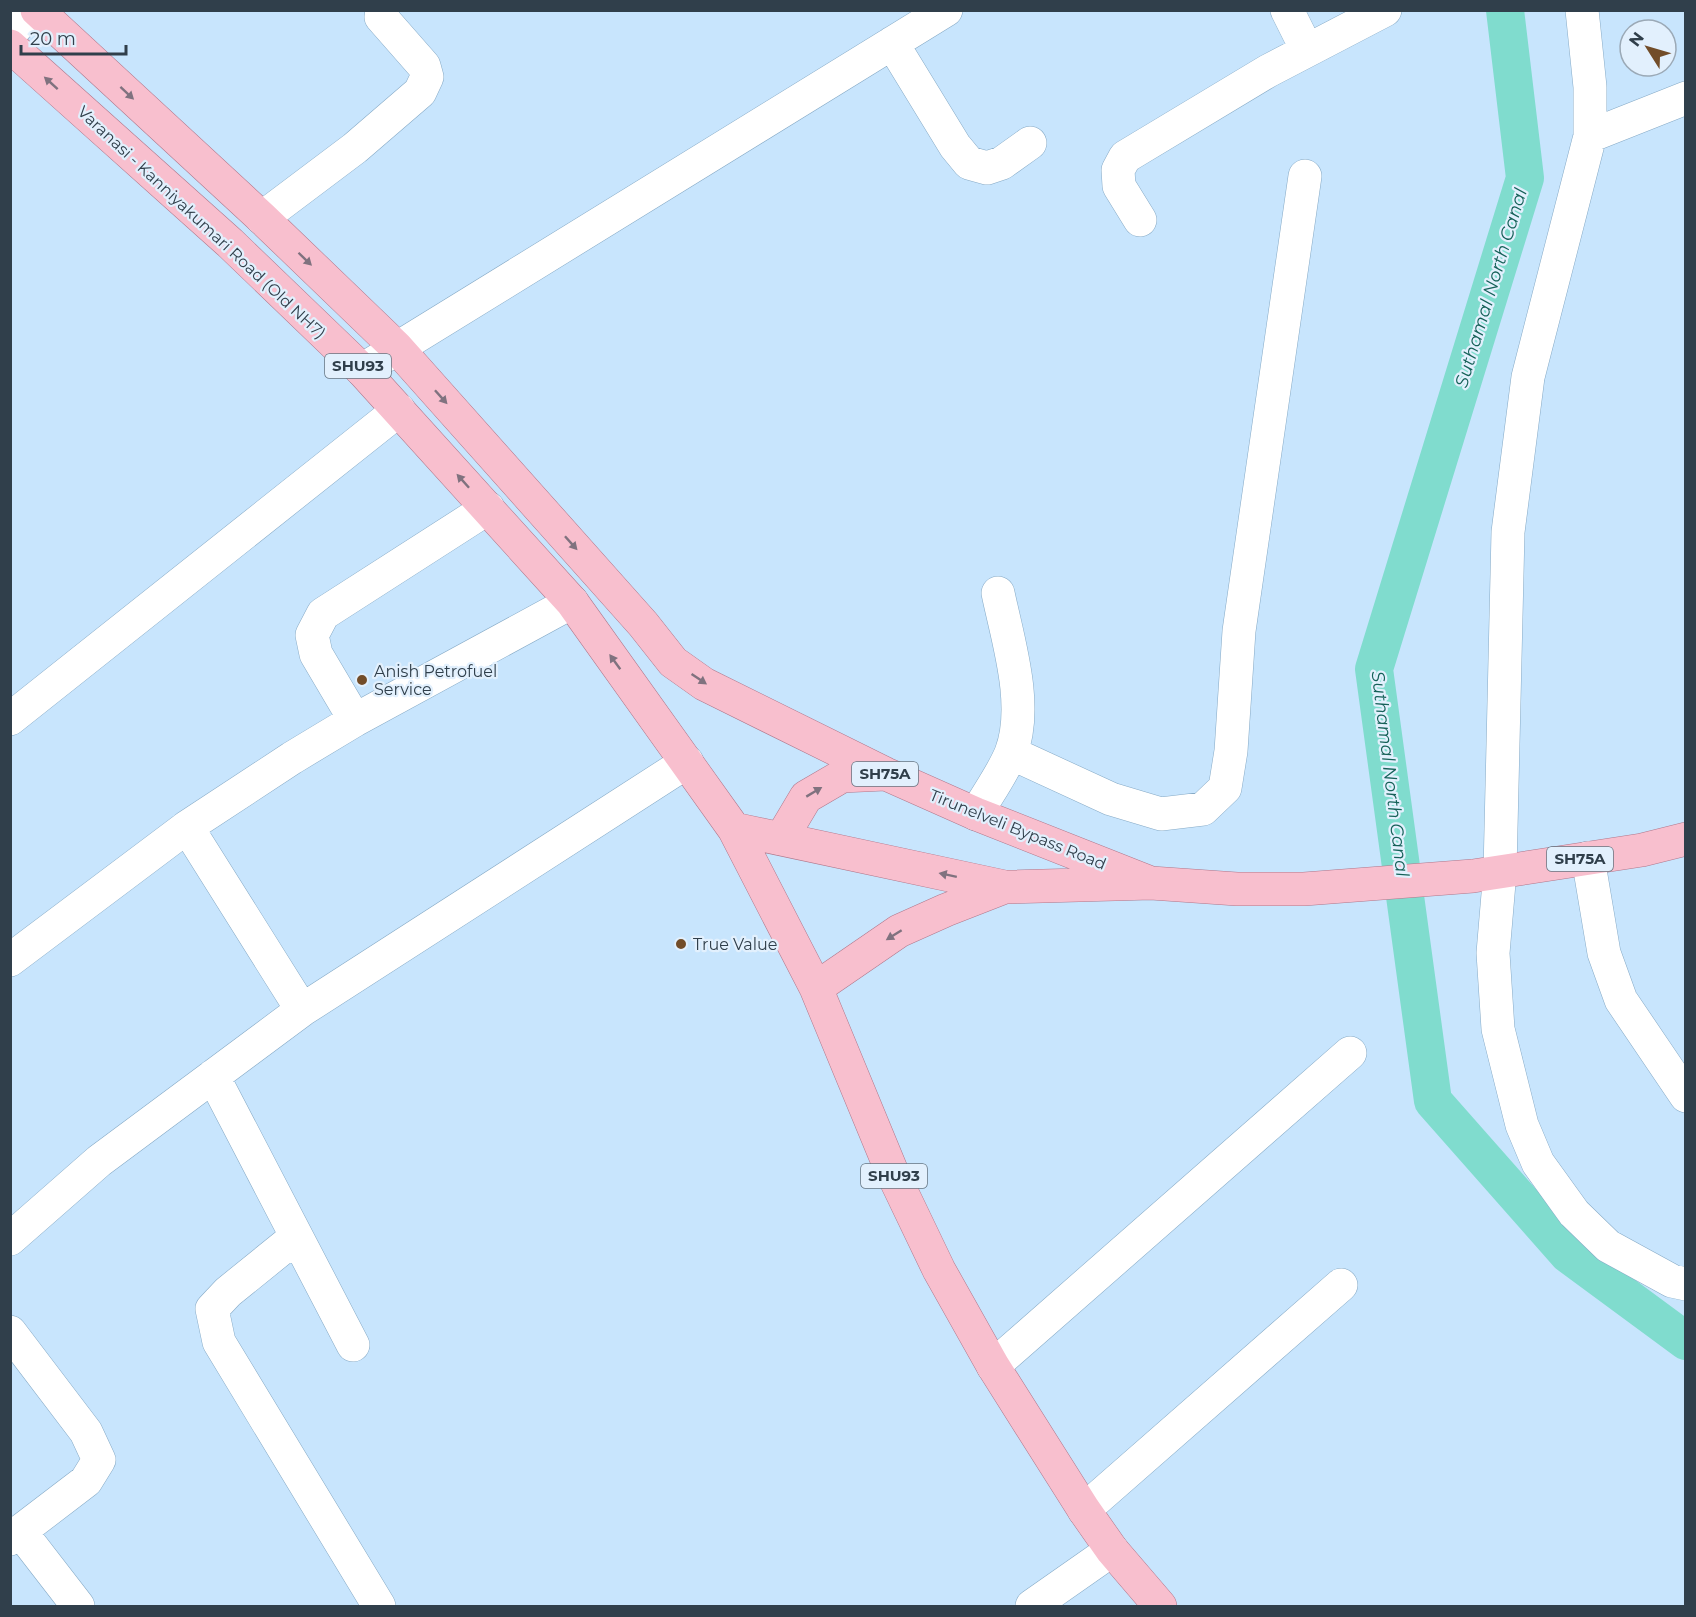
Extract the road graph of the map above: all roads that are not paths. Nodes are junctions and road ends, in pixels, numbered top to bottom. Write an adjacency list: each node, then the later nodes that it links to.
1 (31, 10): 8 (street)
2 (37, 10): 16 (main road, Tirunelveli Bypass Road, one-way to 16)
3 (382, 10): 16 (street)
4 (946, 10): 9 (street)
5 (1287, 10): 11 (street)
6 (1385, 10): 11 (street)
7 (1582, 10): 13 (street)
8 (10, 34)
9 (892, 44): 14 (street); 18 (street)
10 (10, 46): 19 (main road, Varanasi - Kanniyakumari Road (Old NH7) / SHU93, one-way to 10)
11 (1307, 50): 17 (street)
12 (1686, 98): 13 (street)
13 (1590, 136): 37 (street)
14 (1030, 143)
15 (1305, 176): 28 (street)
16 (262, 218): 18 (main road, Tirunelveli Bypass Road, one-way to 18)
17 (1140, 220)
18 (397, 348): 19 (street); 24 (main road, Tirunelveli Bypass Road, one-way to 24)
19 (362, 370): 20 (main road, Varanasi - Kanniyakumari Road (Old NH7) / SHU93)
20 (399, 410): 21 (main road, Varanasi - Kanniyakumari Road (Old NH7) / SHU93, one-way to 20); 25 (street)
21 (488, 508): 23 (main road, Varanasi - Kanniyakumari Road (Old NH7) / SHU93); 26 (street)
22 (998, 593): 28 (street)
23 (572, 602): 26 (street); 27 (main road, Varanasi - Kanniyakumari Road (Old NH7) / SHU93, one-way to 23)
24 (643, 624): 27 (main road); 30 (main road, Tirunelveli Bypass Road / SH75A, one-way to 30)
25 (10, 719)
26 (355, 720): 32 (street)
27 (662, 727): 29 (main road, Varanasi - Kanniyakumari Road (Old NH7) / SHU93)
28 (1011, 753): 31 (street)
29 (687, 762): 33 (main road, Varanasi - Kanniyakumari Road (Old NH7) / SHU93); 42 (street)
30 (886, 774): 31 (main road, Tirunelveli Bypass Road / SH75A); 34 (main road, one-way to 30)
31 (976, 814): 38 (main road, Tirunelveli Bypass Road / SH75A)
32 (187, 827): 40 (street); 42 (street)
33 (734, 829): 34 (main road, Tirunelveli Bypass Road / SH75A); 41 (main road, Varanasi - Kanniyakumari Road (Old NH7) / SHU93)
34 (781, 839): 39 (main road, Tirunelveli Bypass Road / SH75A, one-way to 34)
35 (1686, 839): 36 (main road, Tirunelveli Bypass Road / SH75A)
36 (1588, 858): 37 (main road, Tirunelveli Bypass Road / SH75A); 45 (street)
37 (1487, 874): 38 (main road, Tirunelveli Bypass Road / SH75A); 48 (street)
38 (1151, 883): 39 (main road, Tirunelveli Bypass Road / SH75A)
39 (1005, 887): 41 (main road, one-way to 41)
40 (10, 960)
41 (816, 988): 52 (main road, Varanasi - Kanniyakumari Road (Old NH7) / SHU93)
42 (302, 1010): 44 (street)
43 (1350, 1053): 52 (street)
44 (213, 1076): 46 (street); 47 (street)
45 (1686, 1096)
46 (296, 1237): 51 (street); 57 (street)
47 (10, 1239)
48 (1686, 1284)
49 (1341, 1285): 53 (street)
50 (10, 1332): 54 (street)
51 (353, 1345)
52 (993, 1366): 53 (main road, Varanasi - Kanniyakumari Road (Old NH7) / SHU93)
53 (1084, 1510): 55 (main road, Varanasi - Kanniyakumari Road (Old NH7) / SHU93)
54 (15, 1535): 56 (street)
55 (1112, 1550): 58 (street); 59 (main road, Varanasi - Kanniyakumari Road (Old NH7) / SHU93)
56 (78, 1606)
57 (379, 1606)
58 (1032, 1606)
59 (1160, 1606)

